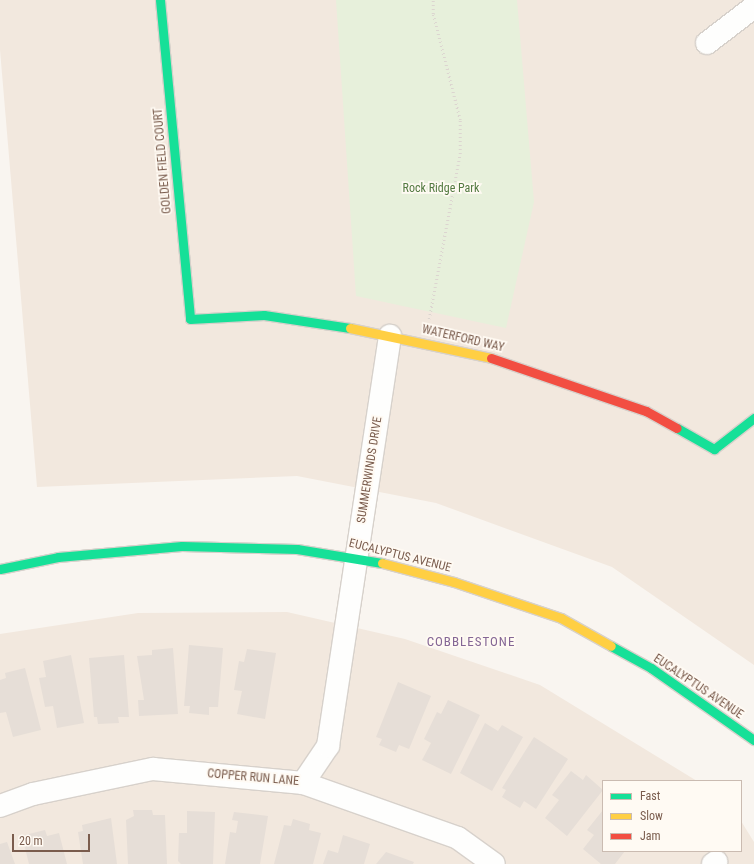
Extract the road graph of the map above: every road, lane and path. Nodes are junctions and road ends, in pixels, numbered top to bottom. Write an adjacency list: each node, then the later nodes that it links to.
1 (160, 0): 5 (street, GOLDEN FIELD COURT)
2 (433, 0): 7 (path)
3 (754, 7): 4 (street)
4 (707, 43)
5 (190, 319): 6 (street, WATERFORD WAY)
6 (390, 336): 7 (street, WATERFORD WAY); 9 (street, SUMMERWINDS DRIVE)
7 (424, 342): 8 (street, WATERFORD WAY)
8 (754, 418)
9 (357, 556): 10 (street, EUCALYPTUS AVENUE); 11 (street, EUCALYPTUS AVENUE); 12 (street, SUMMERWINDS DRIVE)
10 (0, 569)
11 (754, 740)
12 (303, 782): 13 (street, COPPER RUN LANE); 14 (street, COPPER RUN LANE)
13 (0, 806)
14 (494, 864)

